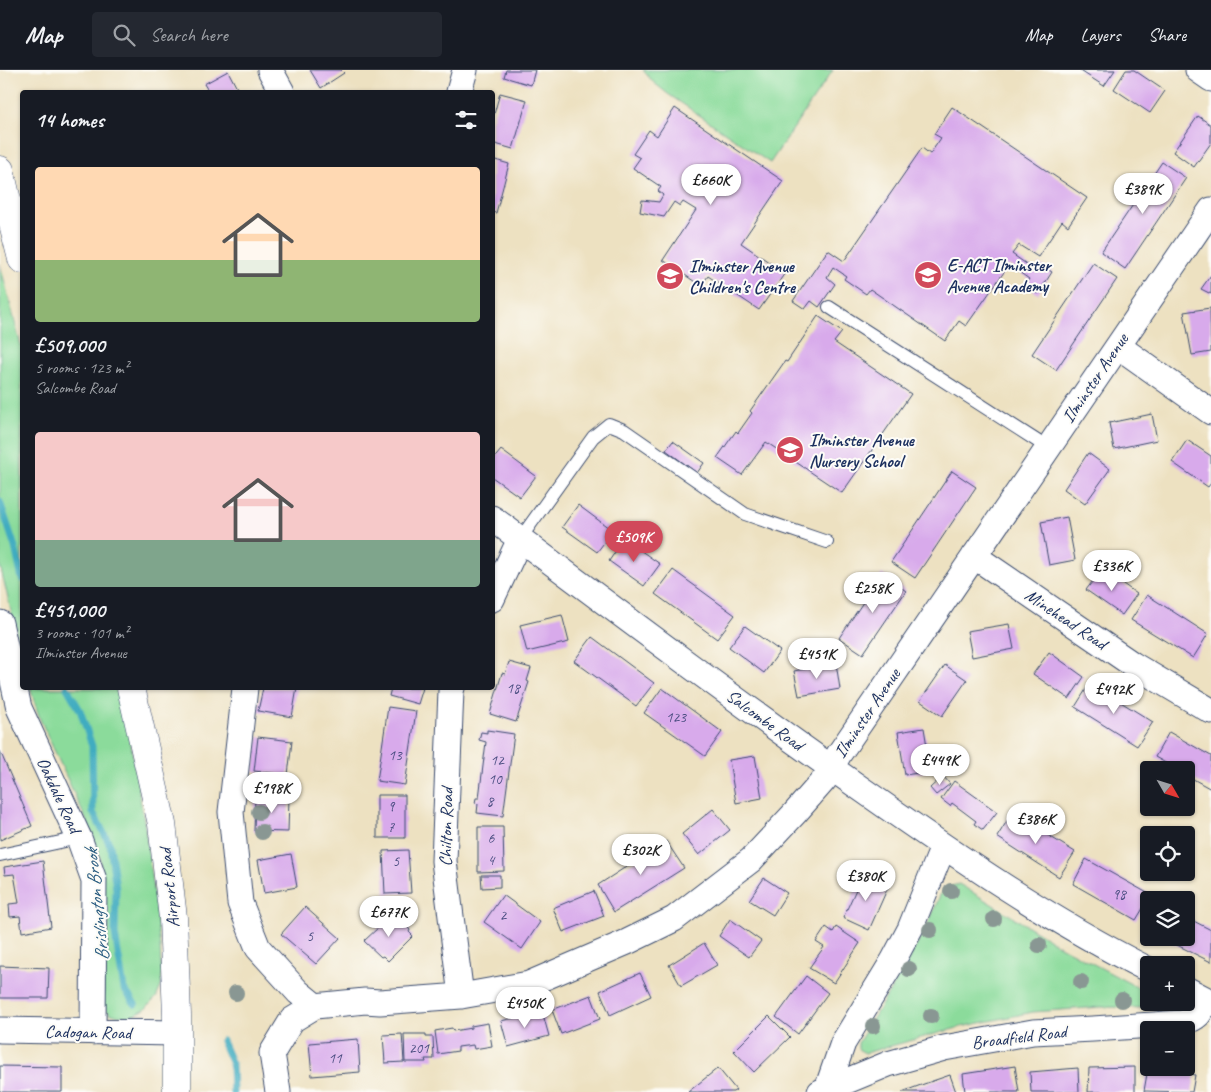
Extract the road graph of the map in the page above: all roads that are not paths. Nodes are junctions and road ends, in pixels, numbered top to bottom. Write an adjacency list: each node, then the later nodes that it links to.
1 (270, 70): 5 (street)
2 (465, 70): 6 (street)
3 (1198, 70): 4 (street)
4 (1211, 79)
5 (281, 90)
6 (460, 90)
7 (0, 170): 9 (highway)
8 (1211, 210): 11 (street, Ilminster Avenue)
9 (20, 251)
10 (829, 306): 13 (lane)
11 (1118, 346): 12 (street); 13 (street, Ilminster Avenue)
12 (1211, 412)
13 (1048, 448): 17 (street, Ilminster Avenue)
14 (495, 520): 15 (street, Salcombe Road)
15 (520, 539): 16 (lane); 18 (street); 25 (street, Salcombe Road)
16 (827, 542)
17 (974, 556): 24 (street, Minehead Road); 25 (street, Ilminster Avenue)
18 (495, 593)
19 (0, 623): 23 (street, Oakdale Road)
20 (131, 690): 35 (highway, Airport Road)
21 (246, 690): 32 (street)
22 (451, 690): 30 (street, Chilton Road)
23 (10, 708): 26 (street, Oakdale Road)
24 (1211, 711)
25 (830, 767): 27 (street, Salcombe Road); 30 (street, Ilminster Avenue)
26 (79, 838): 28 (lane); 34 (street, Oakdale Road)
27 (943, 847): 29 (street, Salcombe Road); 36 (street, Broadfield Road)
28 (0, 855)
29 (1140, 966)
30 (461, 996): 32 (street, Ilminster Avenue)
31 (1201, 997): 36 (street, Broadfield Road)
32 (316, 1006): 38 (street)
33 (0, 1030): 34 (street, Cadogan Road)
34 (93, 1032): 35 (street, Cadogan Road)
35 (176, 1033): 37 (highway, Airport Road)
36 (824, 1090)
37 (177, 1092)
38 (278, 1092)

